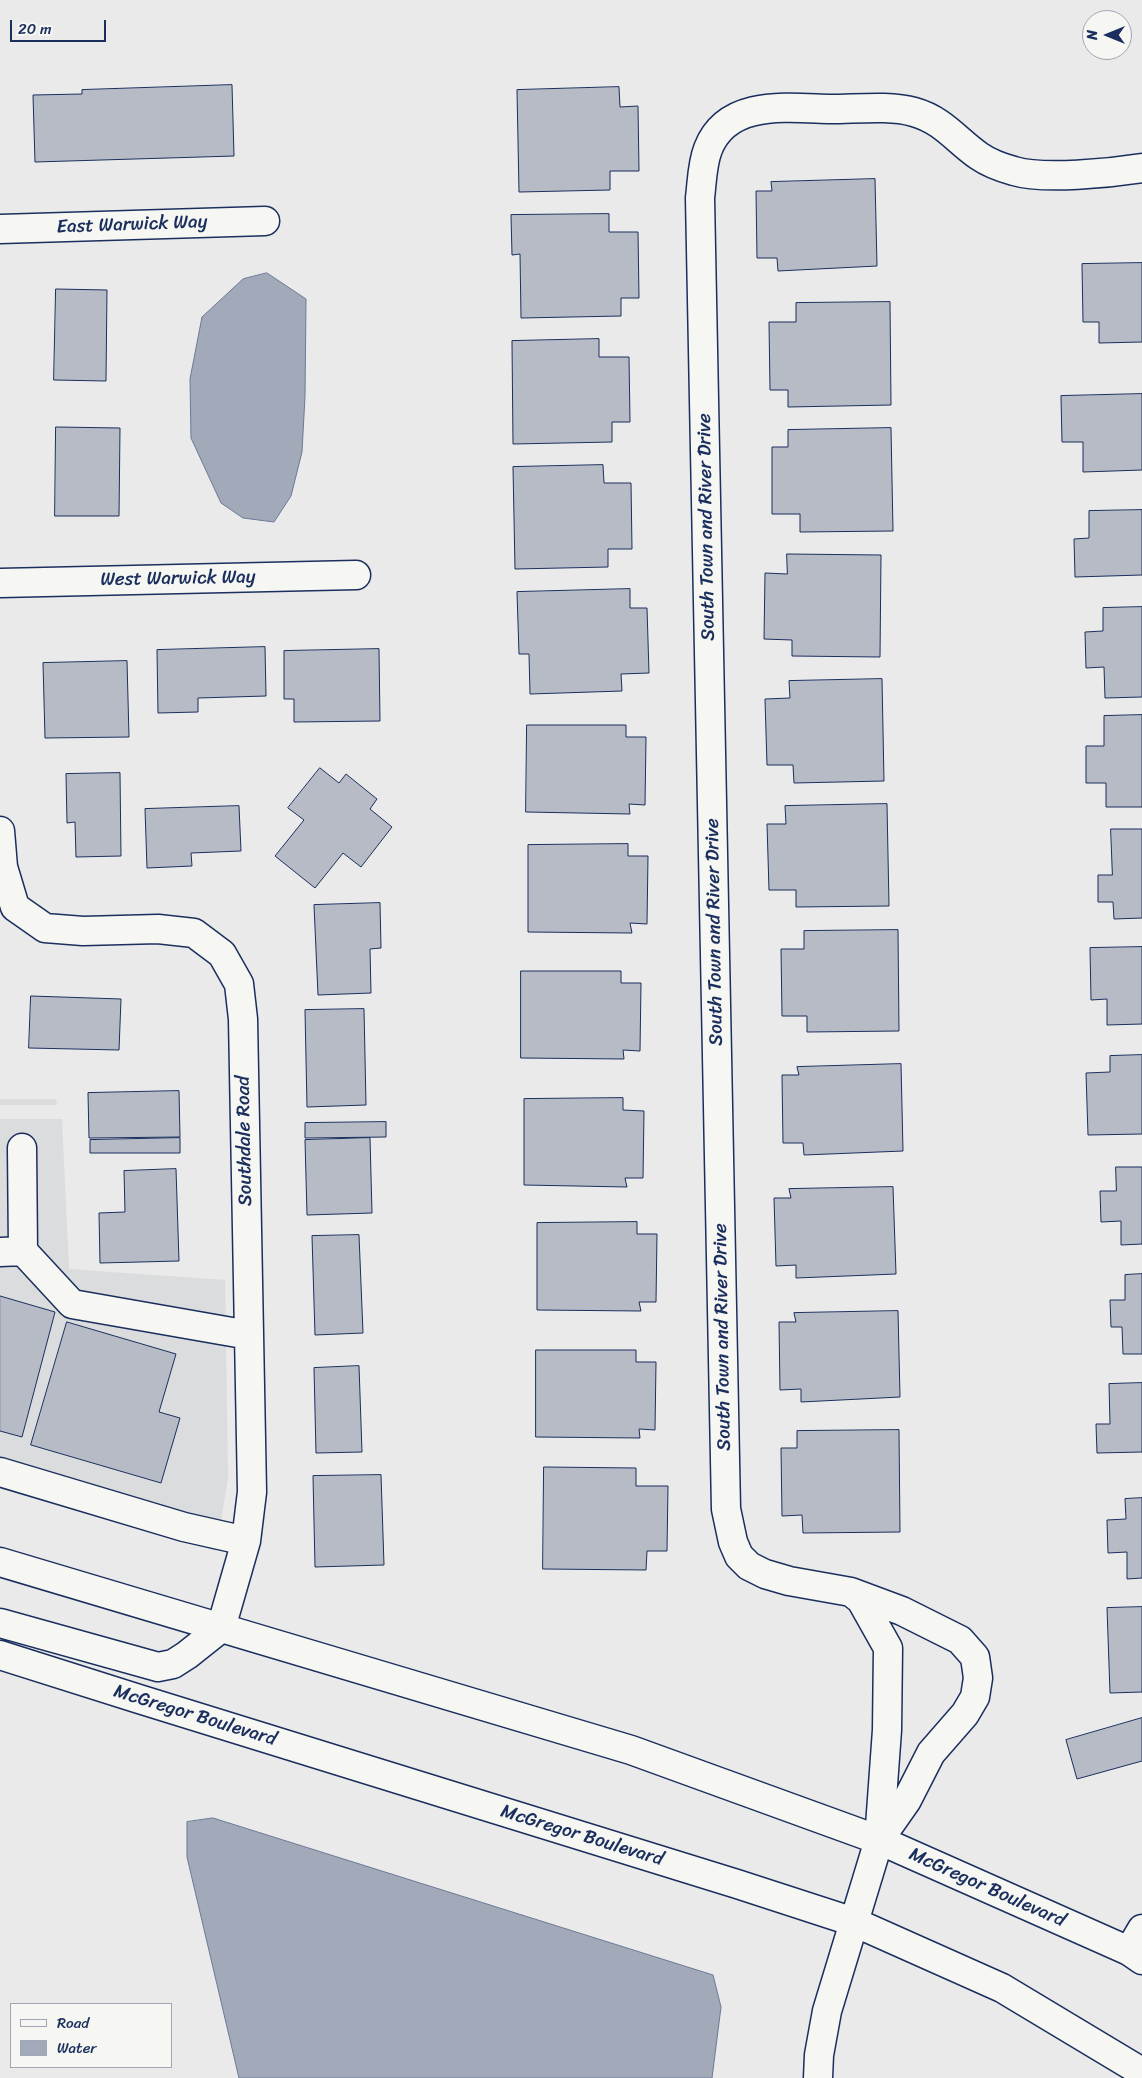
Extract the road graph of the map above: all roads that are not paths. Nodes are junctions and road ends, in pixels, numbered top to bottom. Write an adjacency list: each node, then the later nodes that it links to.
1 (1142, 168): 13 (street, South Town and River Drive)
2 (264, 221): 3 (street, East Warwick Way)
3 (0, 229)
4 (356, 575): 5 (street, West Warwick Way)
5 (0, 583)
6 (0, 831): 9 (street, Southdale Road)
7 (22, 1148): 8 (street)
8 (12, 1252): 9 (street)
9 (249, 1335): 11 (street, Southdale Road)
10 (0, 1472): 11 (street)
11 (246, 1541): 15 (street, Southdale Road)
12 (0, 1562): 15 (street, McGregor Boulevard)
13 (851, 1592): 17 (street); 17 (street, South Town and River Drive)
14 (0, 1623): 15 (street)
15 (221, 1628): 17 (street, McGregor Boulevard)
16 (0, 1655): 18 (street, McGregor Boulevard)
17 (879, 1840): 18 (street); 19 (street, McGregor Boulevard)
18 (854, 1922): 20 (street, McGregor Boulevard); 21 (street)
19 (1138, 1947)
20 (1142, 2072)
21 (818, 2078)

